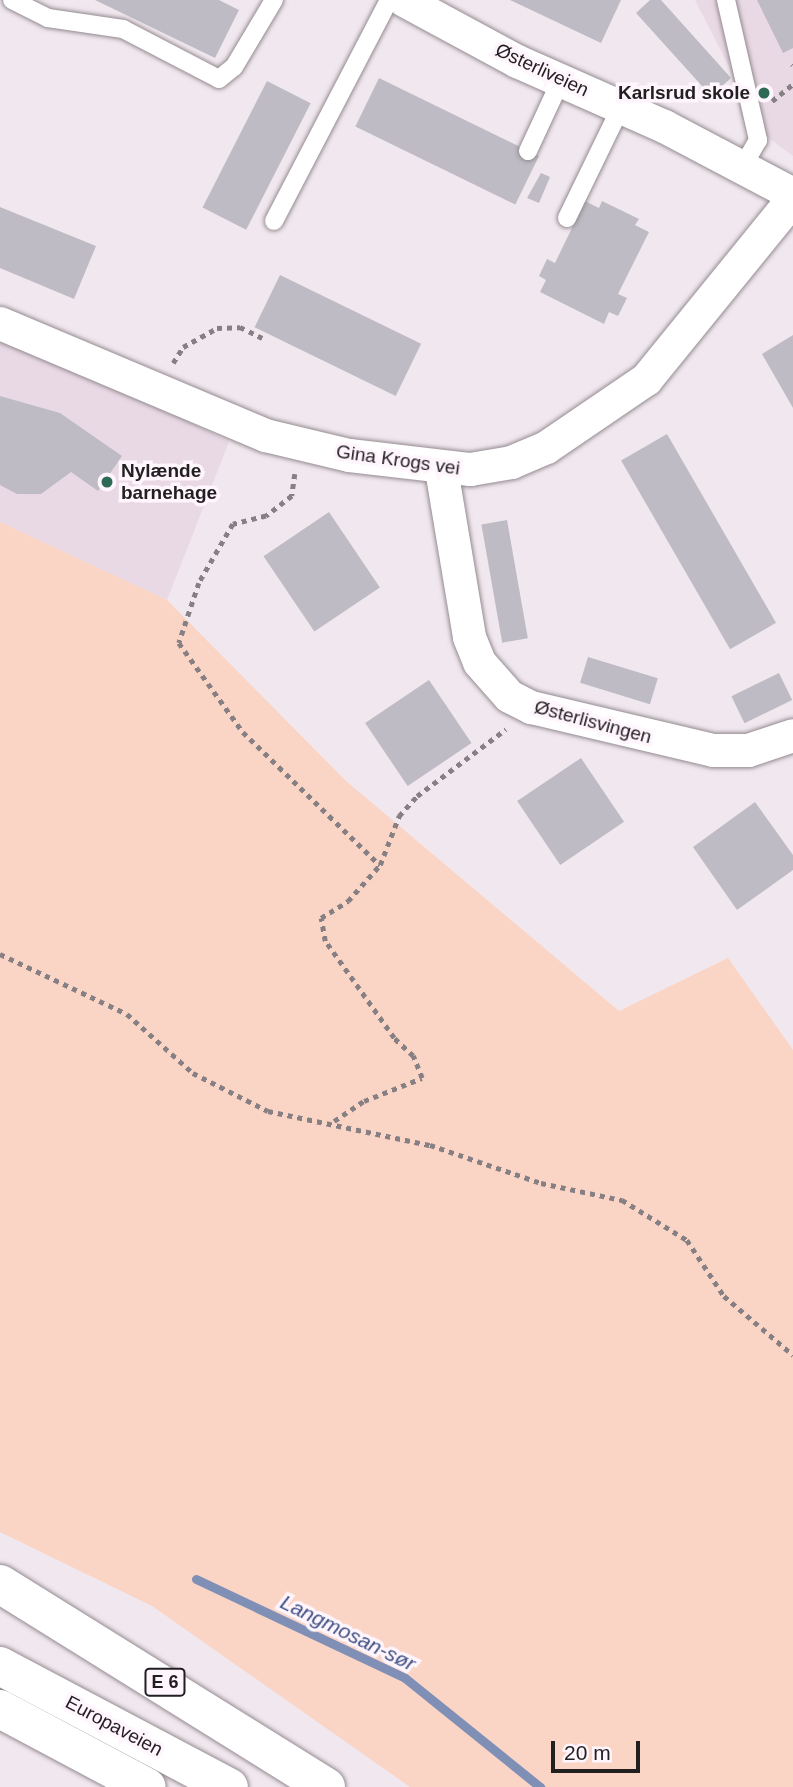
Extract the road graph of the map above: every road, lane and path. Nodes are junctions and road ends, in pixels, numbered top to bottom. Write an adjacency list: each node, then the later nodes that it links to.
1 (12, 0): 2 (lane)
2 (274, 0)
3 (389, 0): 12 (lane)
4 (404, 0): 6 (street, Østerliveien)
5 (726, 0): 9 (lane)
6 (561, 80): 7 (street, Østerliveien); 8 (lane)
7 (621, 107): 9 (street, Østerliveien); 11 (lane)
8 (528, 151)
9 (743, 166): 10 (street, Østerliveien)
10 (793, 196): 17 (street, Gina Krogs vei)
11 (567, 218)
12 (274, 221)
13 (0, 323): 15 (street, Gina Krogs vei)
14 (263, 338): 15 (path)
15 (160, 389): 17 (street, Gina Krogs vei)
16 (297, 463): 20 (path)
17 (441, 469): 19 (street, Østerlisvingen)
18 (518, 720): 20 (path)
19 (793, 735)
20 (380, 865): 22 (path)
21 (0, 954): 22 (path)
22 (334, 1121): 23 (path)
23 (793, 1355)
24 (0, 1584): 29 (highway, E 6)
25 (0, 1666): 28 (highway, Europaveien)
26 (0, 1709): 27 (highway, Europaveien)
27 (147, 1787)
28 (229, 1787)
29 (326, 1787)

